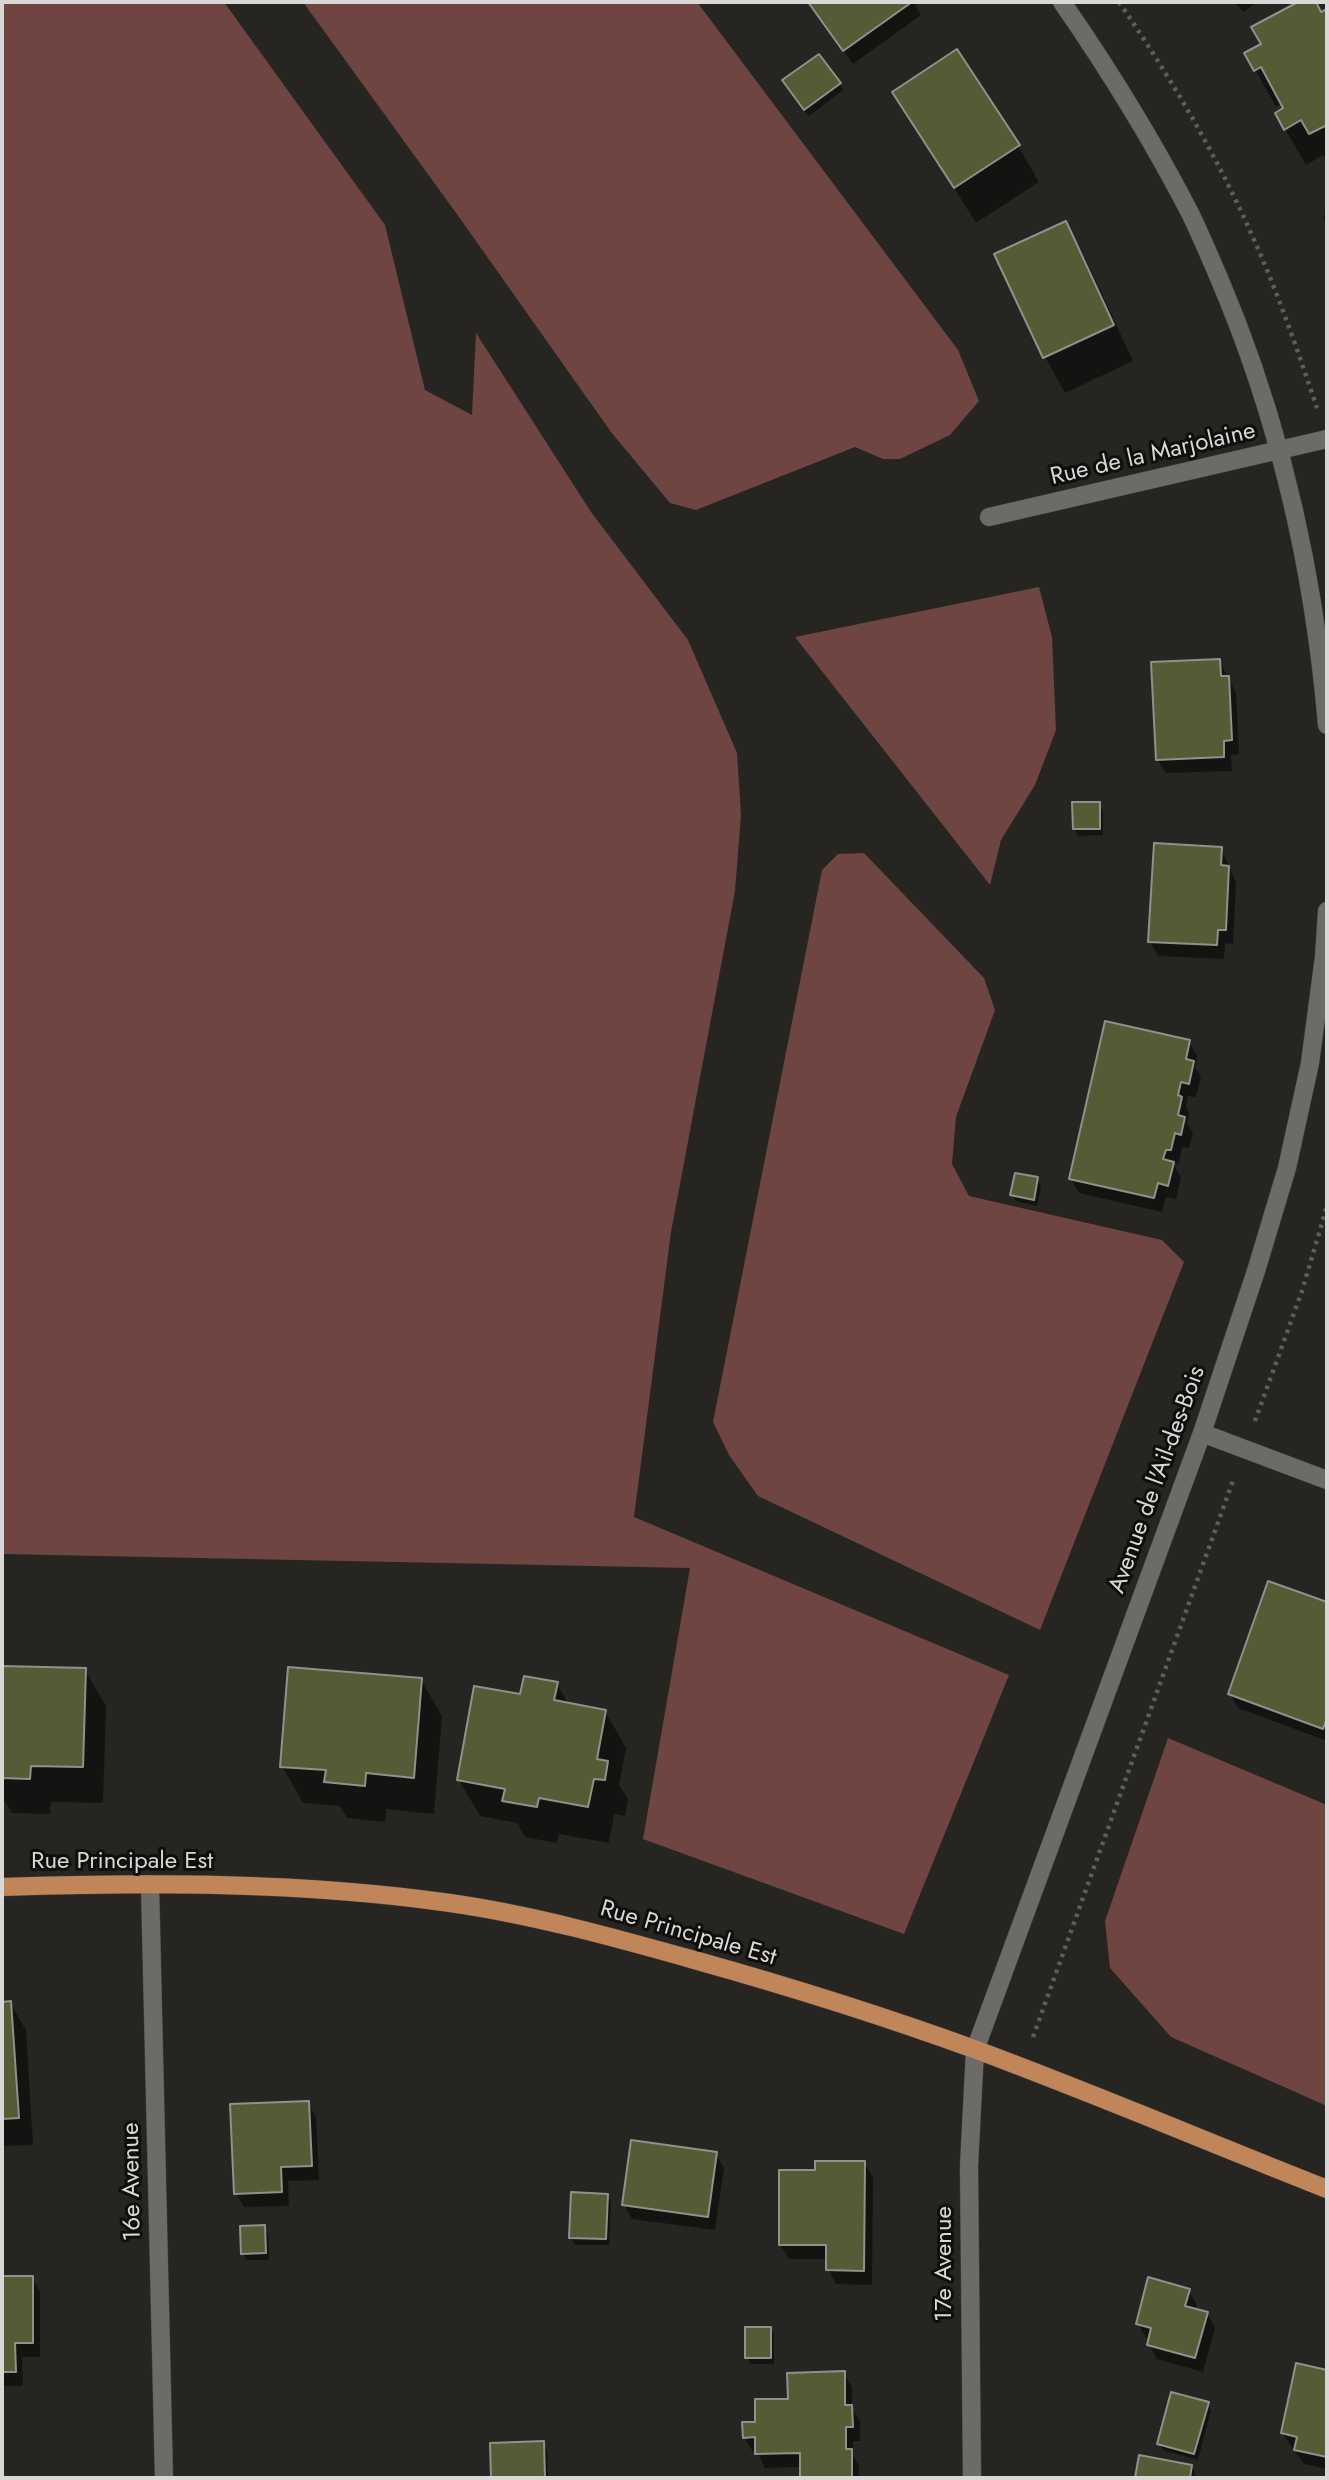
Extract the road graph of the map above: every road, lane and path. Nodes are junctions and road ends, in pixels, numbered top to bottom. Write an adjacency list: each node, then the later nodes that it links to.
1 (1062, 2): 4 (street)
2 (1119, 2): 3 (path)
3 (1326, 439): 4 (street, Rue de la Marjolaine)
4 (1280, 451): 5 (street, Rue de la Marjolaine); 6 (street)
5 (989, 517)
6 (1327, 725)
7 (1327, 911): 8 (street, Avenue de l'Ail-des-Bois)
8 (1326, 957): 10 (street, Avenue de l'Ail-des-Bois)
9 (1327, 1206): 11 (path)
10 (1202, 1433): 11 (street); 16 (street, Avenue de l'Ail-des-Bois)
11 (1245, 1448): 12 (street); 15 (path)
12 (1327, 1480)
13 (150, 1885): 14 (main road, Rue Principale Est); 16 (main road, Rue Principale Est); 18 (street, 16e Avenue)
14 (2, 1886)
15 (1045, 2006)
16 (975, 2050): 17 (main road, Rue Principale Est); 19 (street, 17e Avenue)
17 (1327, 2189)
18 (164, 2478)
19 (972, 2478)

